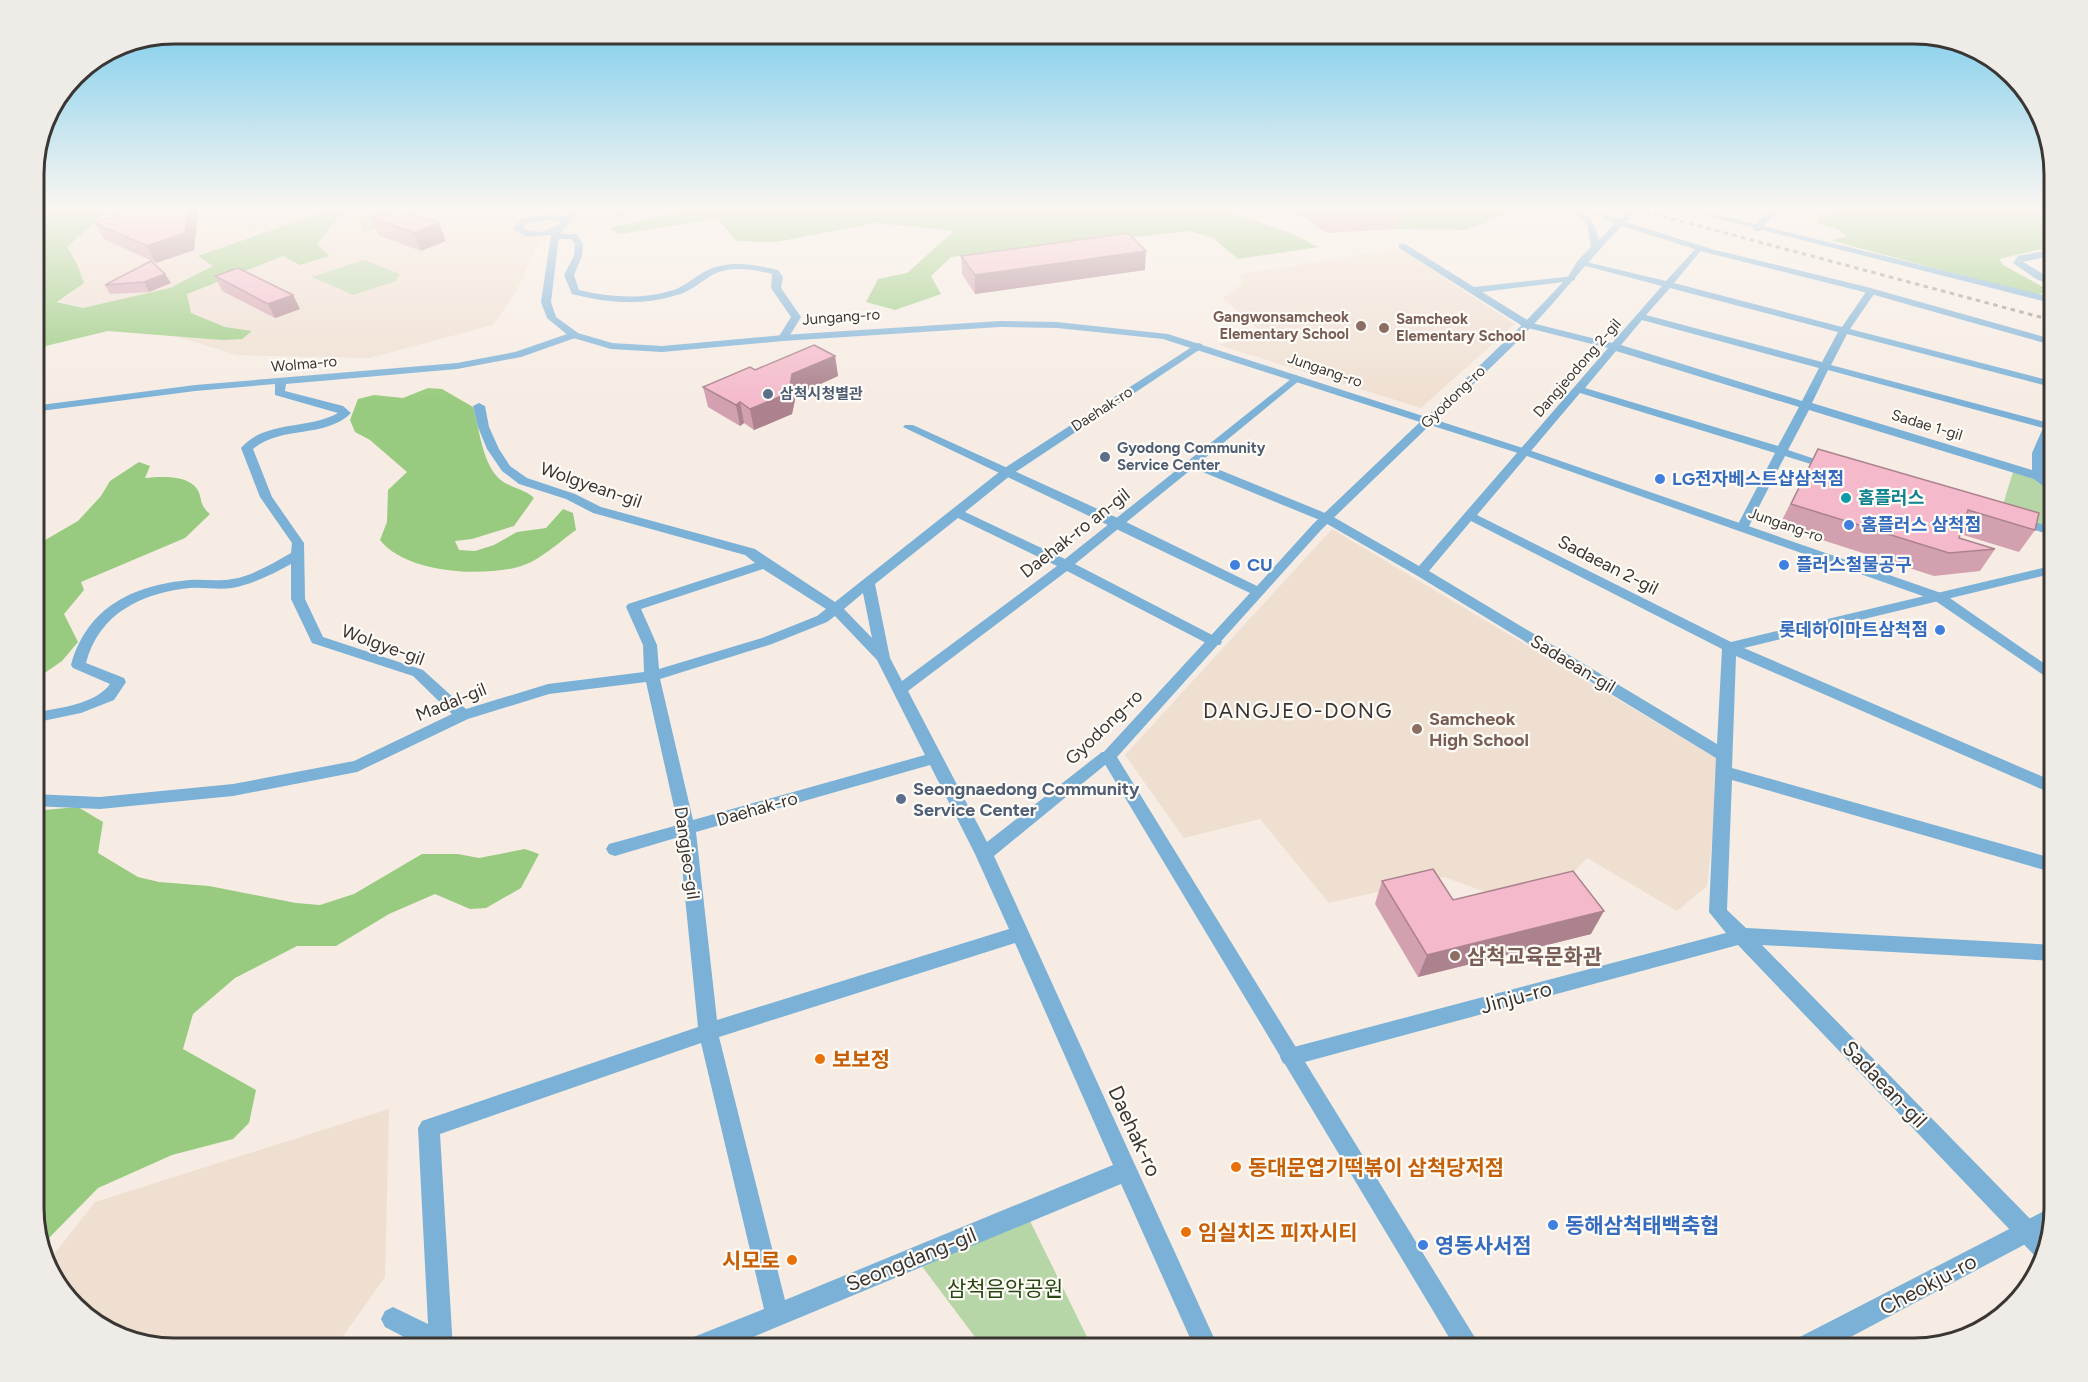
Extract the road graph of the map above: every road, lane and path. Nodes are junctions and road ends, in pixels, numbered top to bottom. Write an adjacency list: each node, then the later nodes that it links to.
1 (552, 271): 21 (street, Jungang-ro)
2 (571, 271): 3 (street)
3 (717, 271)
4 (771, 271): 22 (street)
5 (1443, 271): 15 (street)
6 (1576, 271): 12 (street, Gyodong-ro)
7 (1615, 271): 14 (street)
8 (1679, 271): 14 (street, Dangjeodong 2-gil)
9 (1793, 271): 16 (street)
10 (1933, 271): 17 (street)
11 (2031, 271): 13 (street)
12 (1572, 278): 15 (street); 19 (street, Gyodong-ro)
13 (2044, 279)
14 (1667, 286): 18 (street, Dangjeodong 2-gil); 20 (street)
15 (1473, 290): 19 (street)
16 (1871, 291): 20 (street); 23 (street)
17 (2044, 298)
18 (1641, 317): 25 (street, Dangjeodong 2-gil); 26 (street, Sadae 1-gil)
19 (1528, 325): 25 (street); 34 (street, Gyodong-ro)
20 (1843, 332): 26 (street); 29 (street)
21 (574, 335): 22 (street, Jungang-ro); 28 (street, Wolma-ro)
22 (783, 338): 24 (street, Jungang-ro)
23 (2044, 340)
24 (1198, 346): 27 (street, Jungang-ro); 44 (street, Daehak-ro)
25 (1615, 347): 30 (street, Dangjeodong 2-gil); 31 (street, Sadae 1-gil)
26 (1826, 366): 31 (street); 35 (street, Sadae 1-gil)
27 (1296, 378): 34 (street, Jungang-ro); 42 (street, Daehak-ro an-gil)
28 (281, 381): 33 (street, Wolma-ro); 54 (street, Wolgye-gil)
29 (2044, 382)
30 (1578, 390): 38 (street, Dangjeodong 2-gil); 39 (street)
31 (1806, 405): 39 (street); 45 (street, Sadae 1-gil)
32 (479, 406): 55 (street, Wolgyean-gil)
33 (44, 408)
34 (1426, 422): 38 (street, Jungang-ro); 49 (street, Gyodong-ro)
35 (2044, 425)
36 (909, 427): 44 (street)
37 (2044, 443): 40 (street)
38 (1525, 452): 48 (street); 52 (street, Jungang-ro)
39 (1782, 452): 43 (street); 52 (street)
40 (2038, 453): 41 (street); 45 (street)
41 (2044, 455)
42 (1191, 463): 49 (street); 51 (street, Daehak-ro an-gil)
43 (1839, 469)
44 (1007, 472): 47 (street, Daehak-ro); 51 (street)
45 (2038, 476): 46 (street, Sadae 1-gil)
46 (2044, 481)
47 (956, 512): 56 (street); 59 (street, Daehak-ro)
48 (1470, 516): 57 (street); 64 (street, Sadaean 2-gil)
49 (1326, 518): 57 (street); 60 (street, Gyodong-ro)
50 (2009, 519): 53 (street)
51 (1118, 523): 56 (street, Daehak-ro an-gil); 60 (street)
52 (1743, 528): 61 (street, Jungang-ro)
53 (2044, 529)
54 (298, 555): 69 (street, Wolgye-gil); 70 (street)
55 (765, 564): 62 (street, Wolgyean-gil); 67 (street)
56 (1066, 565): 63 (street); 68 (street, Daehak-ro an-gil)
57 (1421, 572): 73 (street, Sadaean-gil)
58 (2044, 572): 61 (street)
59 (868, 582): 62 (street, Madal-gil); 65 (street, Daehak-ro)
60 (1259, 592): 63 (street, Gyodong-ro)
61 (1939, 597): 64 (street); 66 (street, Jungang-ro)
62 (836, 609): 65 (street, Daehak-ro); 67 (street, Madal-gil)
63 (1215, 642): 71 (street, Gyodong-ro)
64 (1729, 647): 73 (street, Sadaean-gil); 74 (street)
65 (883, 658): 68 (street, Daehak-ro)
66 (2044, 670)
67 (652, 676): 69 (street, Madal-gil); 76 (street, Dangjeo-gil)
68 (901, 689): 72 (street, Daehak-ro)
69 (463, 715): 75 (street, Madal-gil)
70 (44, 716)
71 (1108, 756): 78 (street, Gyodong-ro); 84 (street)
72 (934, 758): 76 (street, Daehak-ro); 78 (street, Daehak-ro)
73 (1725, 764): 79 (street, Sadaean-gil); 81 (street, Sadaean-gil)
74 (2044, 784)
75 (44, 800)
76 (687, 829): 77 (street, Daehak-ro); 83 (street, Dangjeo-gil)
77 (615, 849)
78 (984, 854): 80 (street, Daehak-ro)
79 (2044, 863)
80 (1018, 934): 83 (street); 85 (street, Daehak-ro)
81 (1743, 936): 82 (street); 84 (street, Jinju-ro); 87 (street, Sadaean-gil)
82 (2044, 952)
83 (708, 1032): 89 (street, Dangjeo-gil); 92 (street)
84 (1290, 1057): 95 (street)
85 (1128, 1170): 89 (street, Seongdang-gil); 94 (street, Daehak-ro)
86 (2043, 1223): 87 (street, Cheokju-ro)
87 (2027, 1232): 88 (street, Sadaean-gil); 96 (street, Cheokju-ro)
88 (2040, 1245)
89 (777, 1314): 93 (street, Seongdang-gil)
90 (393, 1319): 91 (street)
91 (427, 1338)
92 (441, 1338)
93 (721, 1338)
94 (1202, 1338)
95 (1463, 1338)
96 (1824, 1338)

